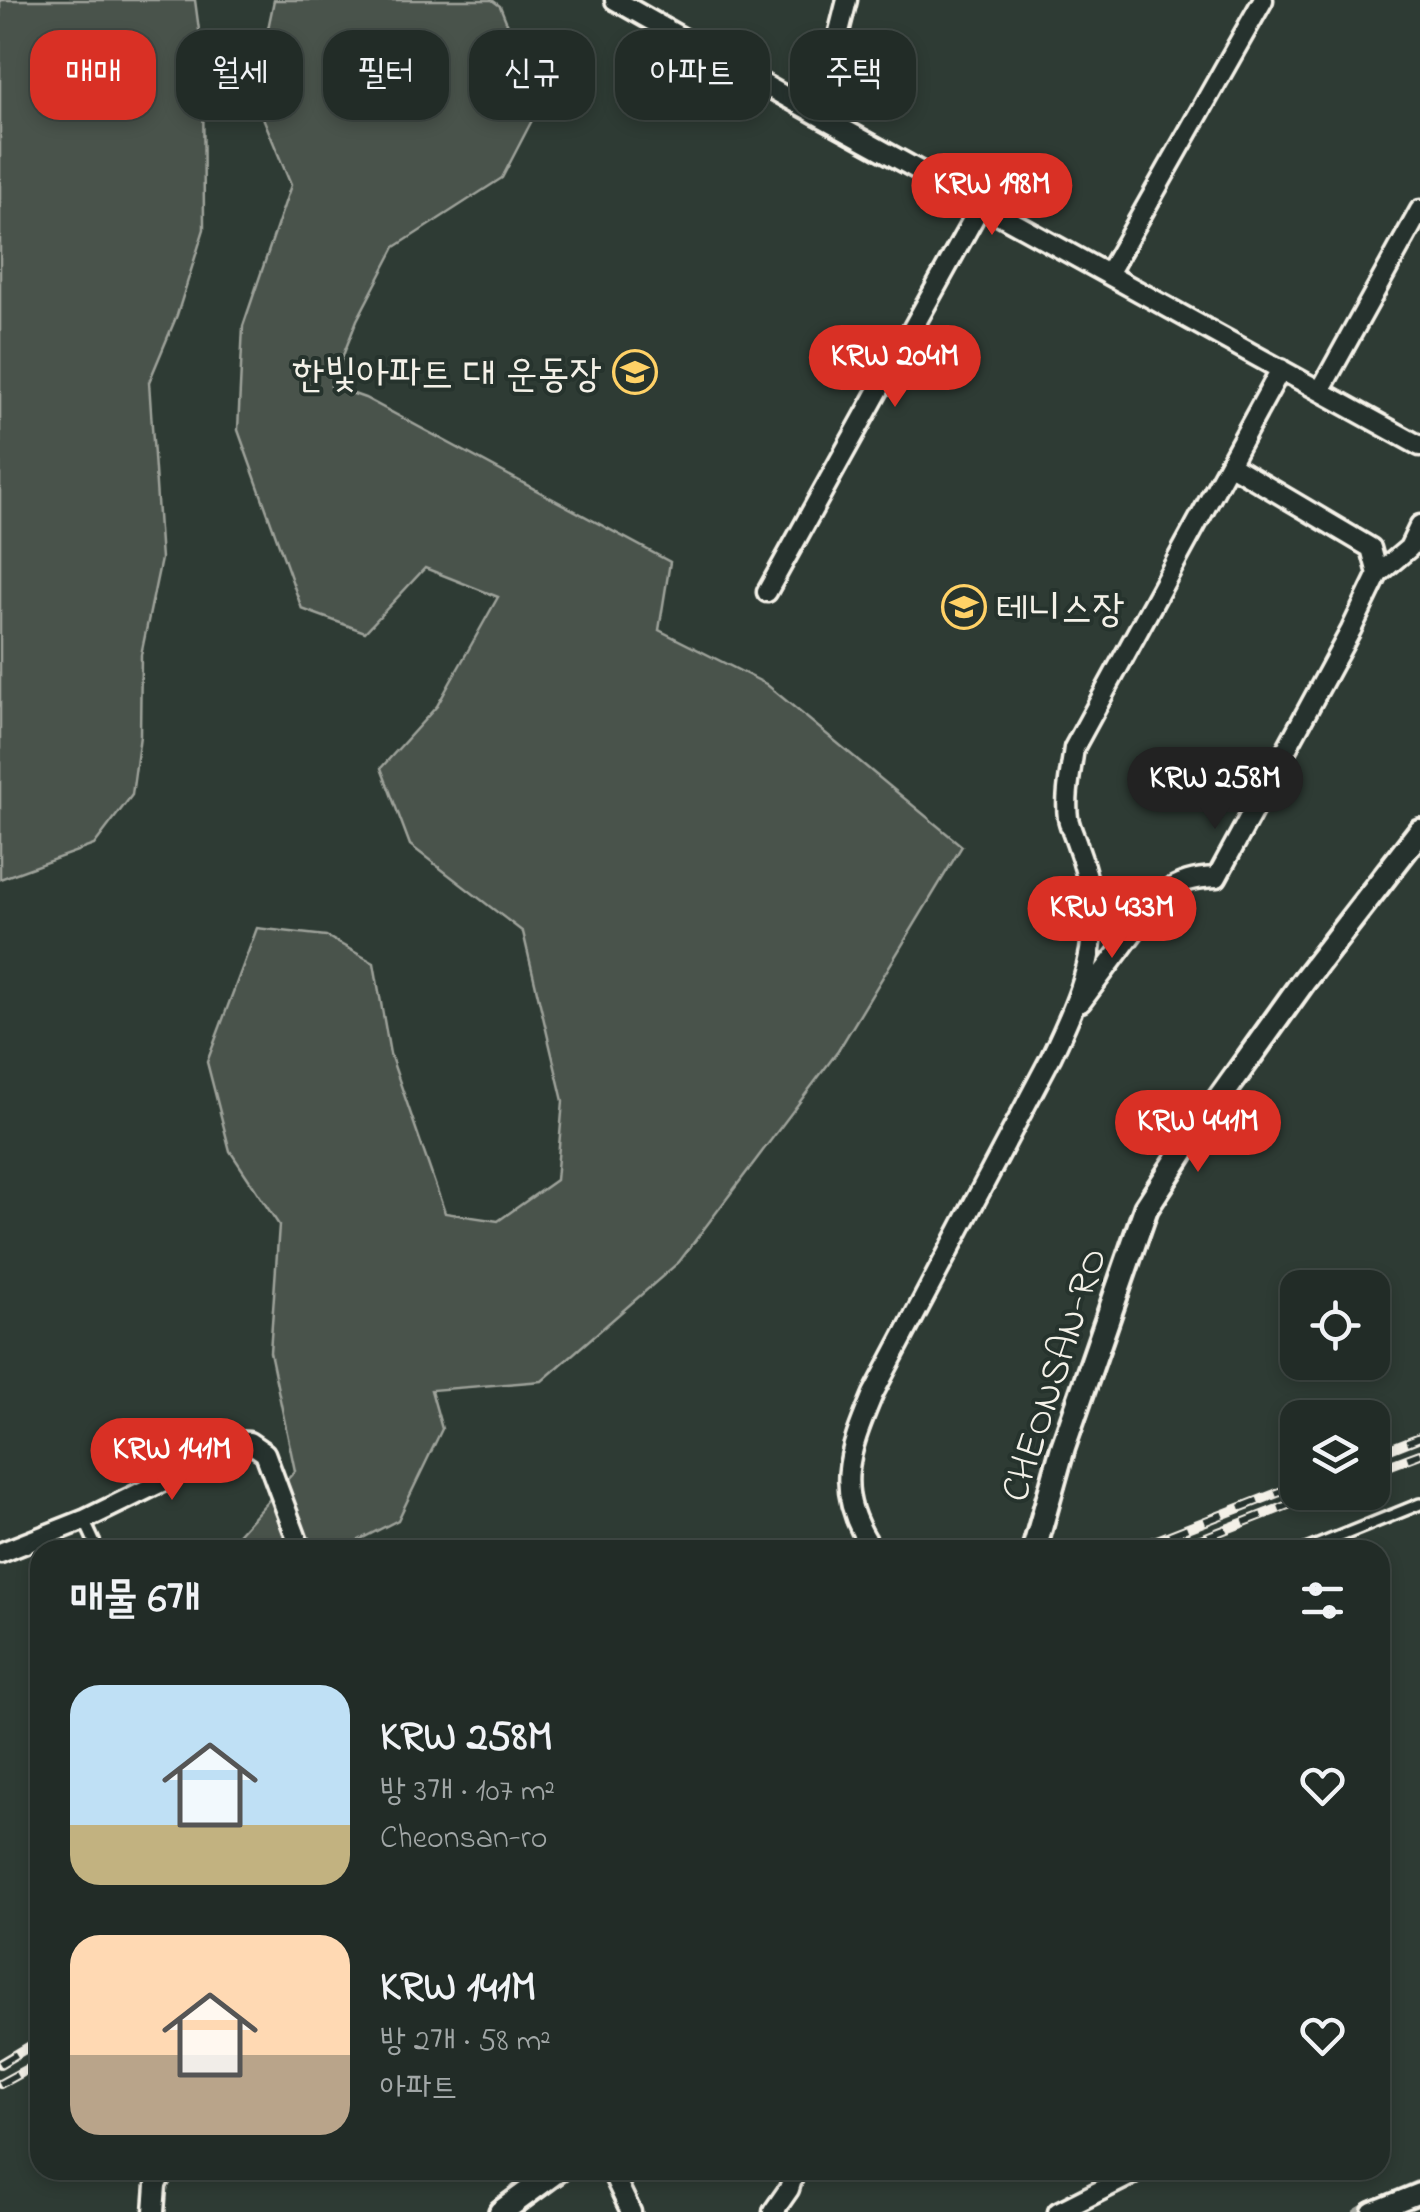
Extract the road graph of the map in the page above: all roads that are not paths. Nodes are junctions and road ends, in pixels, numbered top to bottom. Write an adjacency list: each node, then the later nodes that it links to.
1 (615, 0): 5 (street)
2 (847, 0): 4 (street)
3 (1263, 0): 9 (street)
4 (839, 30)
5 (790, 99)
6 (827, 120): 7 (street)
7 (981, 204): 9 (street); 16 (street)
8 (1420, 210): 11 (street)
9 (1108, 274): 10 (street)
10 (1281, 369): 11 (street); 13 (street)
11 (1320, 391): 12 (street)
12 (1420, 446)
13 (1228, 464): 15 (street); 18 (street)
14 (1420, 524): 15 (street)
15 (1378, 574): 18 (street)
16 (767, 592)
17 (1420, 831): 25 (street, CHEONSAN-RO)
18 (1072, 1014): 24 (street)
19 (1420, 1504): 26 (lane)
20 (84, 1520): 21 (street); 22 (lane); 23 (street)
21 (33, 1540)
22 (93, 1540)
23 (297, 1540)
24 (867, 1540)
25 (1037, 1540)
26 (1331, 1540)
27 (30, 1541): 28 (street)
28 (0, 1553)
29 (155, 2180): 35 (street)
30 (544, 2180): 36 (street)
31 (616, 2180): 37 (street)
32 (792, 2180): 38 (street)
33 (1121, 2180): 39 (street)
34 (1420, 2193): 40 (street)
35 (154, 2212)
36 (501, 2212)
37 (630, 2212)
38 (774, 2212)
39 (1058, 2212)
40 (1372, 2212)

